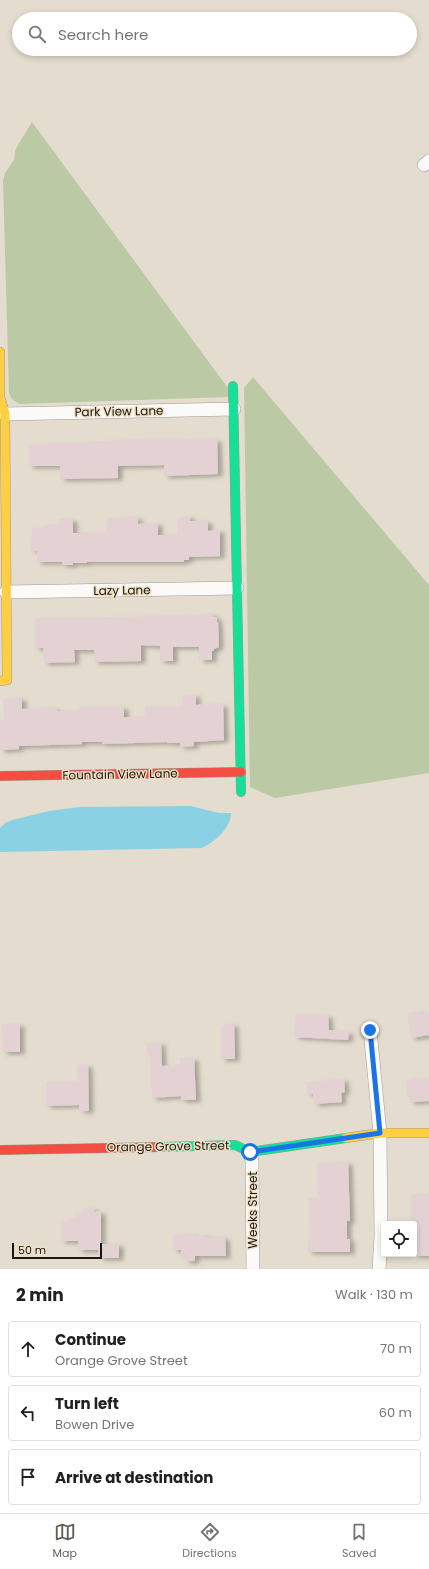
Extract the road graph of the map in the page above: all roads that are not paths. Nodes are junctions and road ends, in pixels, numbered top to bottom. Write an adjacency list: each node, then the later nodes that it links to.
1 (0, 352): 2 (street)
2 (0, 370): 4 (street)
3 (233, 386): 5 (street)
4 (0, 397): 6 (street)
5 (234, 409): 6 (street, Park View Lane); 7 (street)
6 (5, 414): 8 (street)
7 (237, 588): 8 (street, Lazy Lane); 10 (street)
8 (6, 592): 9 (street)
9 (4, 680)
10 (241, 772): 11 (street, Fountain View Lane); 12 (street)
11 (0, 776)
12 (241, 792)
13 (370, 1030): 14 (street)
14 (380, 1133): 15 (street, Orange Grove Street); 17 (street, Orange Grove Street); 19 (street)
15 (429, 1133)
16 (0, 1150): 17 (street, Orange Grove Street)
17 (250, 1152): 18 (street, Weeks Street)
18 (253, 1269)
19 (379, 1269)

